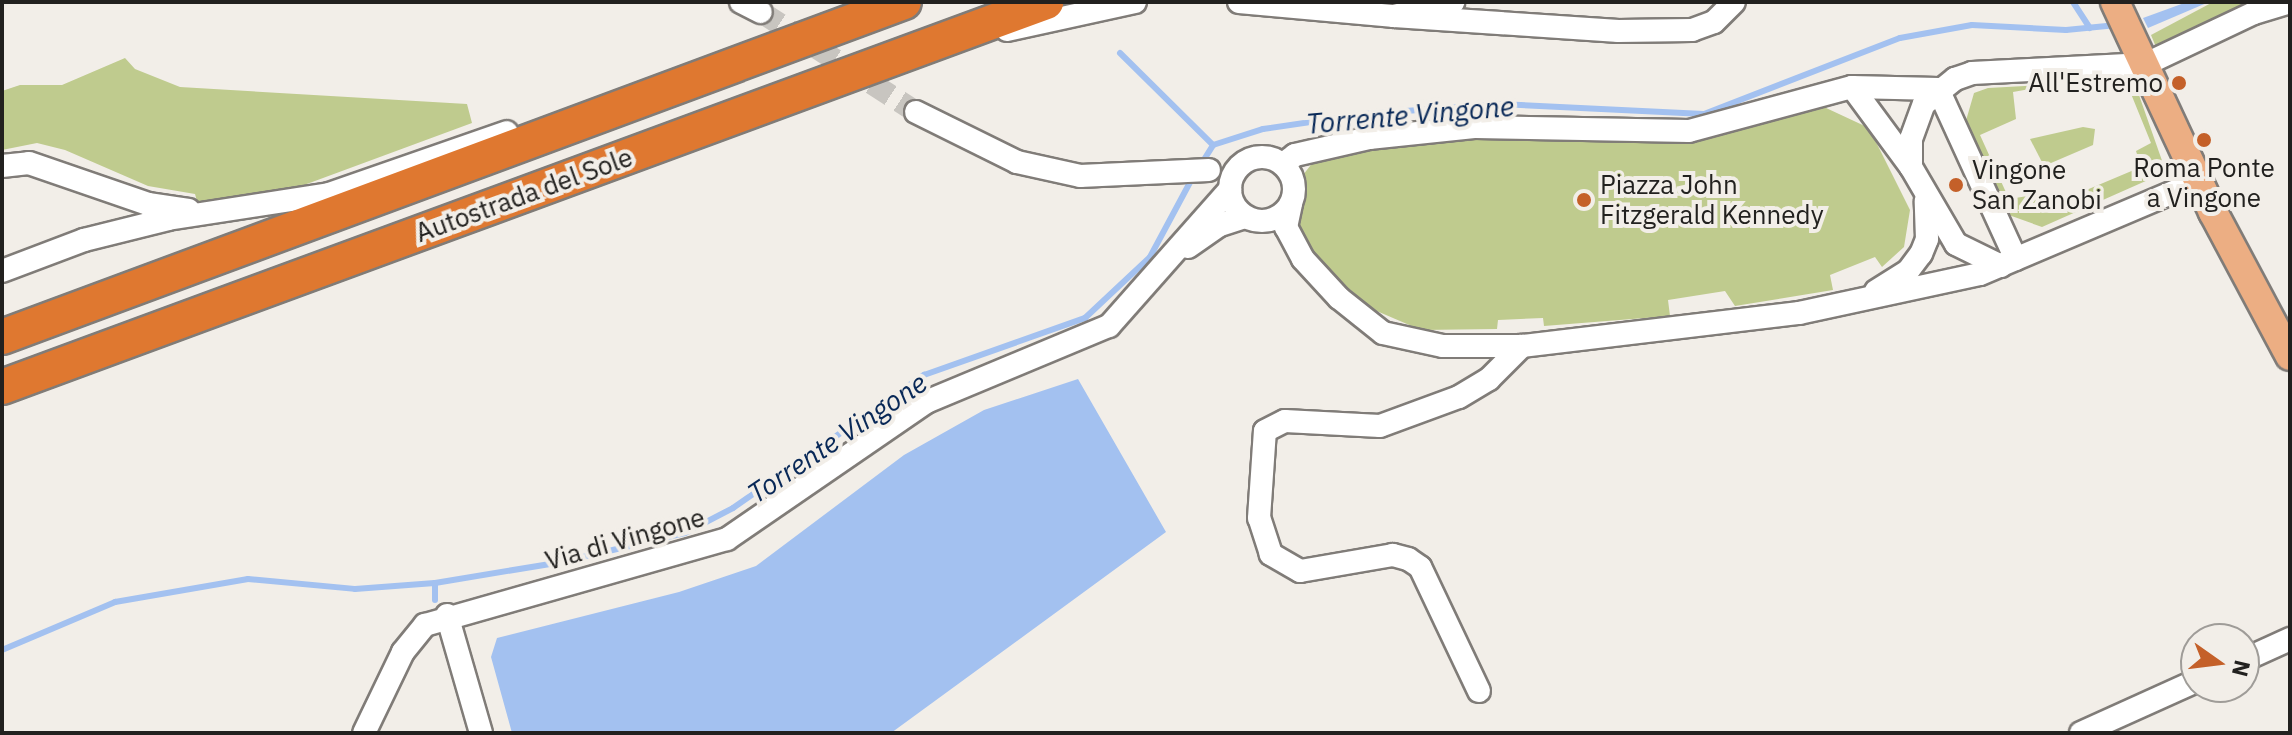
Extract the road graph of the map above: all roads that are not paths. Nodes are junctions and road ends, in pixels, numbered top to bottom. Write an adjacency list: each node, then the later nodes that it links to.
1 (904, 2): 10 (highway, Autostrada del Sole)
2 (1046, 2): 11 (highway, Autostrada del Sole)
3 (1135, 2): 11 (street)
4 (1239, 2): 9 (street)
5 (1453, 2): 9 (street)
6 (1734, 2): 9 (street)
7 (2115, 2): 12 (main road)
8 (2290, 2): 12 (street)
9 (1394, 16)
10 (779, 46): 25 (street); 32 (highway, Autostrada del Sole)
11 (909, 53): 35 (highway, Autostrada del Sole)
12 (2142, 55): 14 (street); 21 (main road)
13 (1852, 87): 14 (street); 17 (street); 19 (street)
14 (1938, 89): 19 (street); 29 (street)
15 (916, 112): 20 (street)
16 (1248, 160): 17 (street); 20 (street); 22 (street)
17 (1283, 164): 24 (street)
18 (2, 166): 25 (street)
19 (1911, 167): 23 (street)
20 (1209, 170): 22 (street)
21 (2199, 181): 29 (street); 34 (main road)
22 (1230, 186): 26 (street); 27 (street, Via di Vingone)
23 (1925, 192): 29 (street); 31 (street)
24 (1291, 204): 26 (street); 28 (street)
25 (214, 214): 30 (street)
26 (1248, 218): 27 (street, Via di Vingone); 28 (street)
27 (1171, 259): 36 (street, Via di Vingone)
28 (1303, 259): 33 (street)
29 (1999, 267): 31 (street)
30 (2, 271)
31 (1854, 301): 33 (street)
32 (2, 337)
33 (1522, 346): 40 (street)
34 (2290, 356)
35 (2, 387)
36 (447, 615): 41 (street, Via di Vingone); 42 (street)
37 (2290, 639): 38 (street)
38 (2260, 653)
39 (2180, 688): 43 (street)
40 (1479, 691)
41 (364, 733)
42 (481, 733)
43 (2081, 733)

